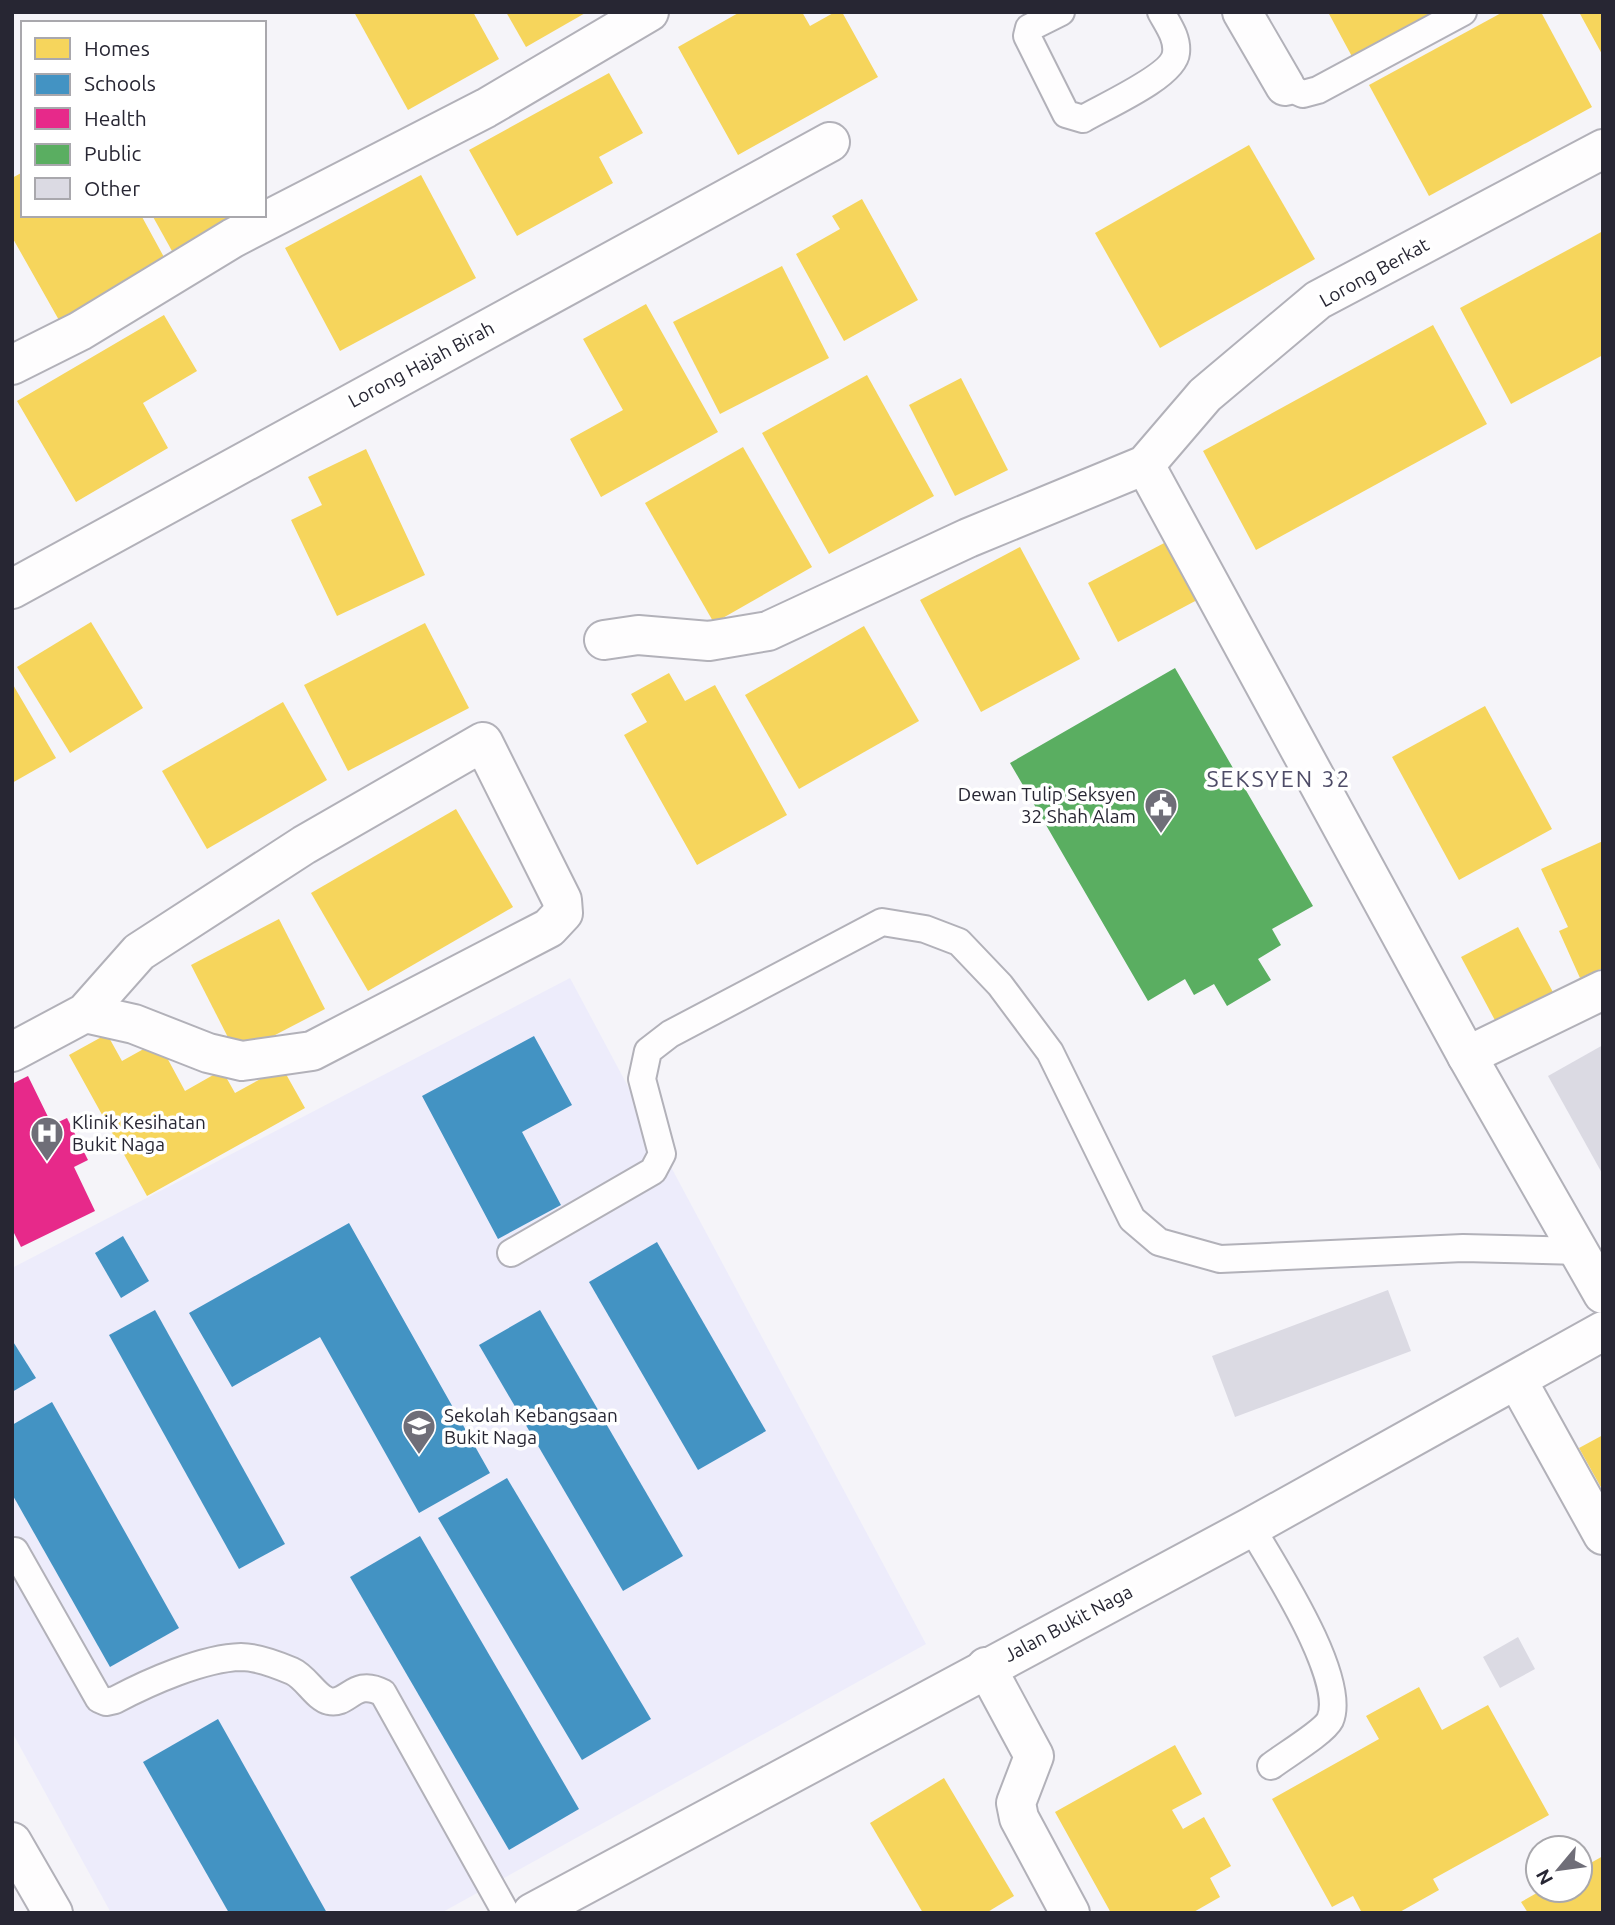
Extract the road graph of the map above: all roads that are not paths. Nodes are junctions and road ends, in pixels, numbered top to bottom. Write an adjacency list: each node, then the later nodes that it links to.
1 (649, 12): 9 (street)
2 (1061, 12): 3 (lane)
3 (1161, 12)
4 (1242, 12): 6 (street)
5 (1463, 12): 6 (lane)
6 (1285, 86)
7 (830, 142): 11 (street, Lorong Hajah Birah)
8 (1603, 149): 10 (street, Lorong Berkat)
9 (12, 365)
10 (1145, 465): 12 (street); 16 (street)
11 (12, 589)
12 (604, 640)
13 (1603, 990): 16 (street)
14 (85, 1013): 14 (street); 15 (street)
15 (12, 1052)
16 (1467, 1056): 17 (street)
17 (1580, 1251): 18 (lane); 19 (street)
18 (511, 1253)
19 (1603, 1294)
20 (1603, 1331): 21 (street, Jalan Bukit Naga)
21 (1517, 1380): 22 (street, Jalan Bukit Naga); 23 (street)
22 (1251, 1527): 25 (street, Jalan Bukit Naga); 26 (lane)
23 (1603, 1535)
24 (15, 1551): 29 (lane)
25 (986, 1667): 30 (street, Jalan Bukit Naga); 31 (street)
26 (1271, 1766)
27 (12, 1842): 28 (street)
28 (53, 1913)
29 (506, 1913)
30 (532, 1913)
31 (1070, 1913)

